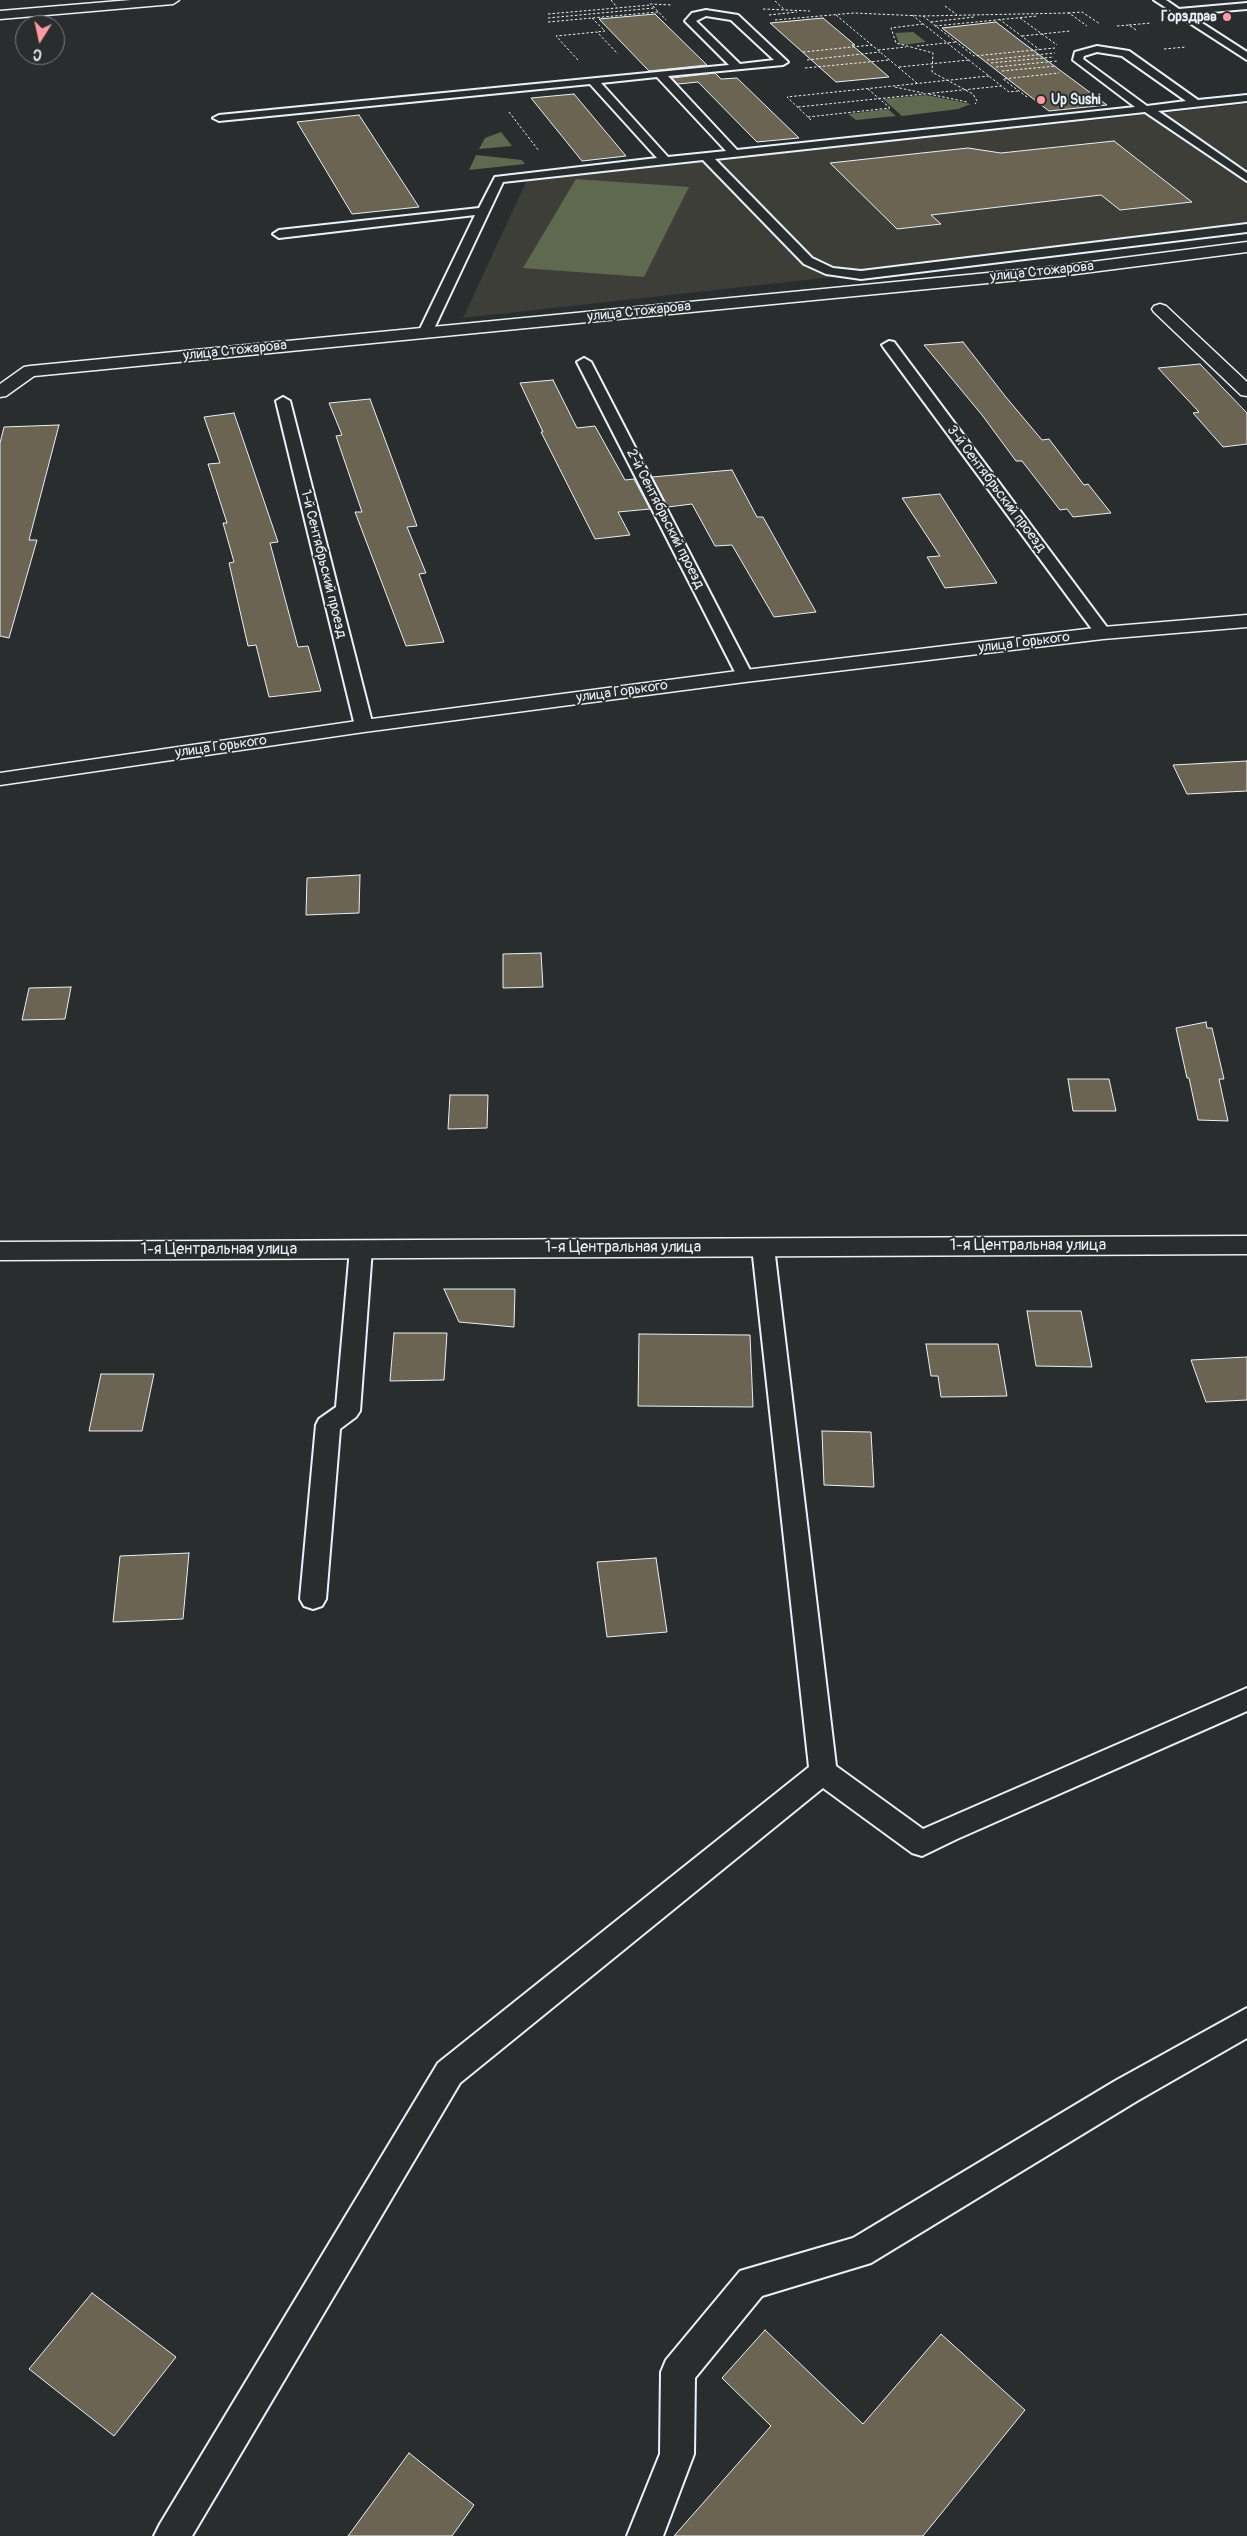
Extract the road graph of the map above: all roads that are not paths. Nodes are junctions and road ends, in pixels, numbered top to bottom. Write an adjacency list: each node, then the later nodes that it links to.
1 (173, 0): 5 (street)
2 (1159, 0): 4 (lane)
3 (1247, 6): 4 (lane)
4 (1178, 12): 6 (lane)
5 (0, 15)
6 (1247, 57)
7 (738, 67): 7 (lane); 8 (lane)
8 (660, 74): 9 (lane); 14 (lane)
9 (593, 81): 13 (lane); 16 (lane)
10 (1247, 98): 11 (lane)
11 (1197, 104): 12 (lane); 12 (lane)
12 (1146, 109): 14 (lane); 17 (lane)
13 (219, 118)
14 (735, 154): 15 (lane)
15 (706, 157): 16 (lane); 19 (lane)
16 (665, 161): 18 (lane)
17 (1247, 178)
18 (483, 211): 20 (lane); 23 (lane)
19 (1247, 228)
20 (279, 234)
21 (1247, 247): 23 (street, улица Стожарова)
22 (1160, 309): 26 (street)
23 (425, 333): 27 (street, улица Стожарова)
24 (890, 345): 30 (lane, 3-й Сентябрьский проезд)
25 (584, 362): 31 (lane, 2-й Сентябрьский проезд)
26 (1247, 391)
27 (0, 392)
28 (283, 401): 32 (lane, 1-й Сентябрьский проезд)
29 (1247, 622): 30 (street, улица Горького)
30 (1103, 633): 31 (street, улица Горького)
31 (745, 676): 32 (street, улица Горького)
32 (364, 726): 33 (street, улица Горького)
33 (0, 779)
34 (1247, 1245): 35 (street, 1-я Центральная улица)
35 (763, 1247): 36 (street, 1-я Центральная улица); 40 (lane)
36 (361, 1250): 37 (street, 1-я Центральная улица); 38 (lane)
37 (0, 1251)
38 (313, 1599)
39 (1247, 1699): 40 (lane)
40 (823, 1772): 42 (lane)
41 (1247, 2022): 43 (lane)
42 (172, 2536)
43 (645, 2536)

